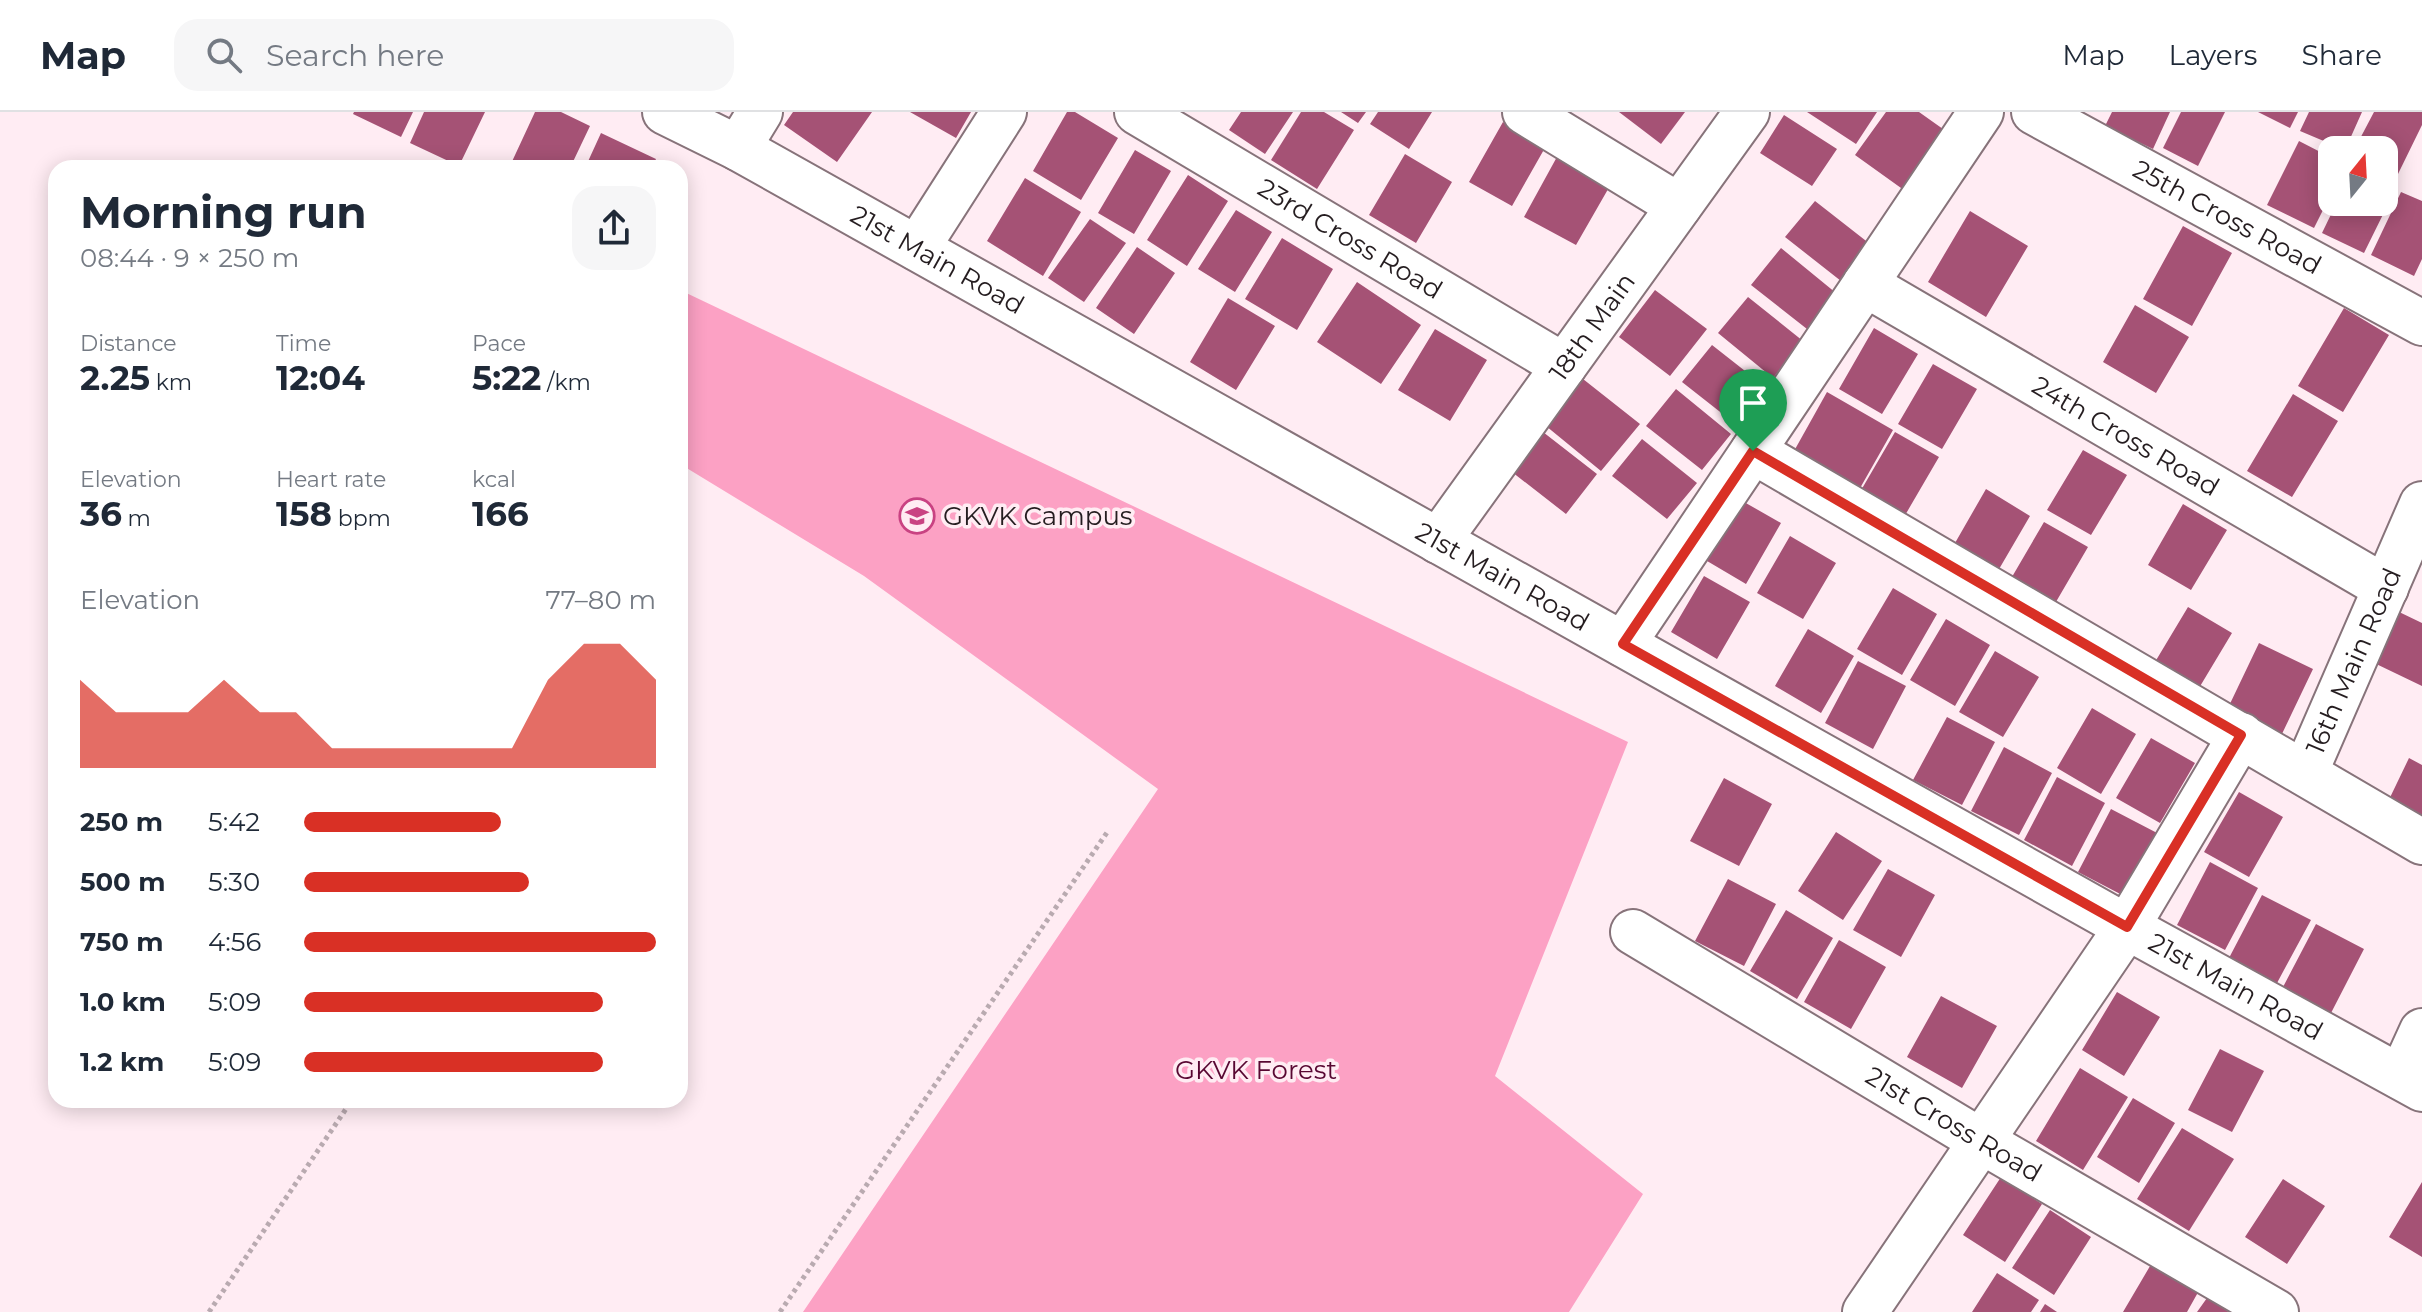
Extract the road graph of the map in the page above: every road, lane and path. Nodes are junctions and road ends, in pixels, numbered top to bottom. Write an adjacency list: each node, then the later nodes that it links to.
1 (665, 112): 8 (street, 21st Main Road)
2 (1004, 112): 10 (street)
3 (1137, 112): 13 (street, 23rd Cross Road)
4 (1525, 112): 9 (street)
5 (1747, 112): 9 (street, 18th Main)
6 (1981, 112): 11 (street)
7 (2034, 112): 12 (street, 25th Cross Road)
8 (749, 130): 10 (street, 21st Main Road)
9 (1679, 206): 13 (street, 18th Main)
10 (917, 248): 16 (street, 21st Main Road)
11 (1865, 284): 14 (street); 17 (street, 24th Cross Road)
12 (2422, 323)
13 (1564, 366): 16 (street, 18th Main)
14 (1753, 451): 18 (street); 19 (street)
15 (2422, 504): 17 (street, 16th Main Road)
16 (1438, 541): 18 (street, 21st Main Road)
17 (2386, 588): 20 (street, 16th Main Road)
18 (1623, 644): 23 (street, 21st Main Road)
19 (2241, 735): 20 (street); 23 (street)
20 (2305, 773): 22 (street)
21 (1108, 831): 31 (path)
22 (2422, 842)
23 (2127, 927): 26 (street, 21st Main Road); 28 (street)
24 (1633, 932): 28 (street, 21st Cross Road)
25 (2422, 1031): 26 (street)
26 (2412, 1083)
27 (347, 1108): 30 (path)
28 (1981, 1141): 29 (street); 32 (street, 21st Cross Road)
29 (1871, 1310)
30 (209, 1312)
31 (780, 1312)
32 (2276, 1312)

